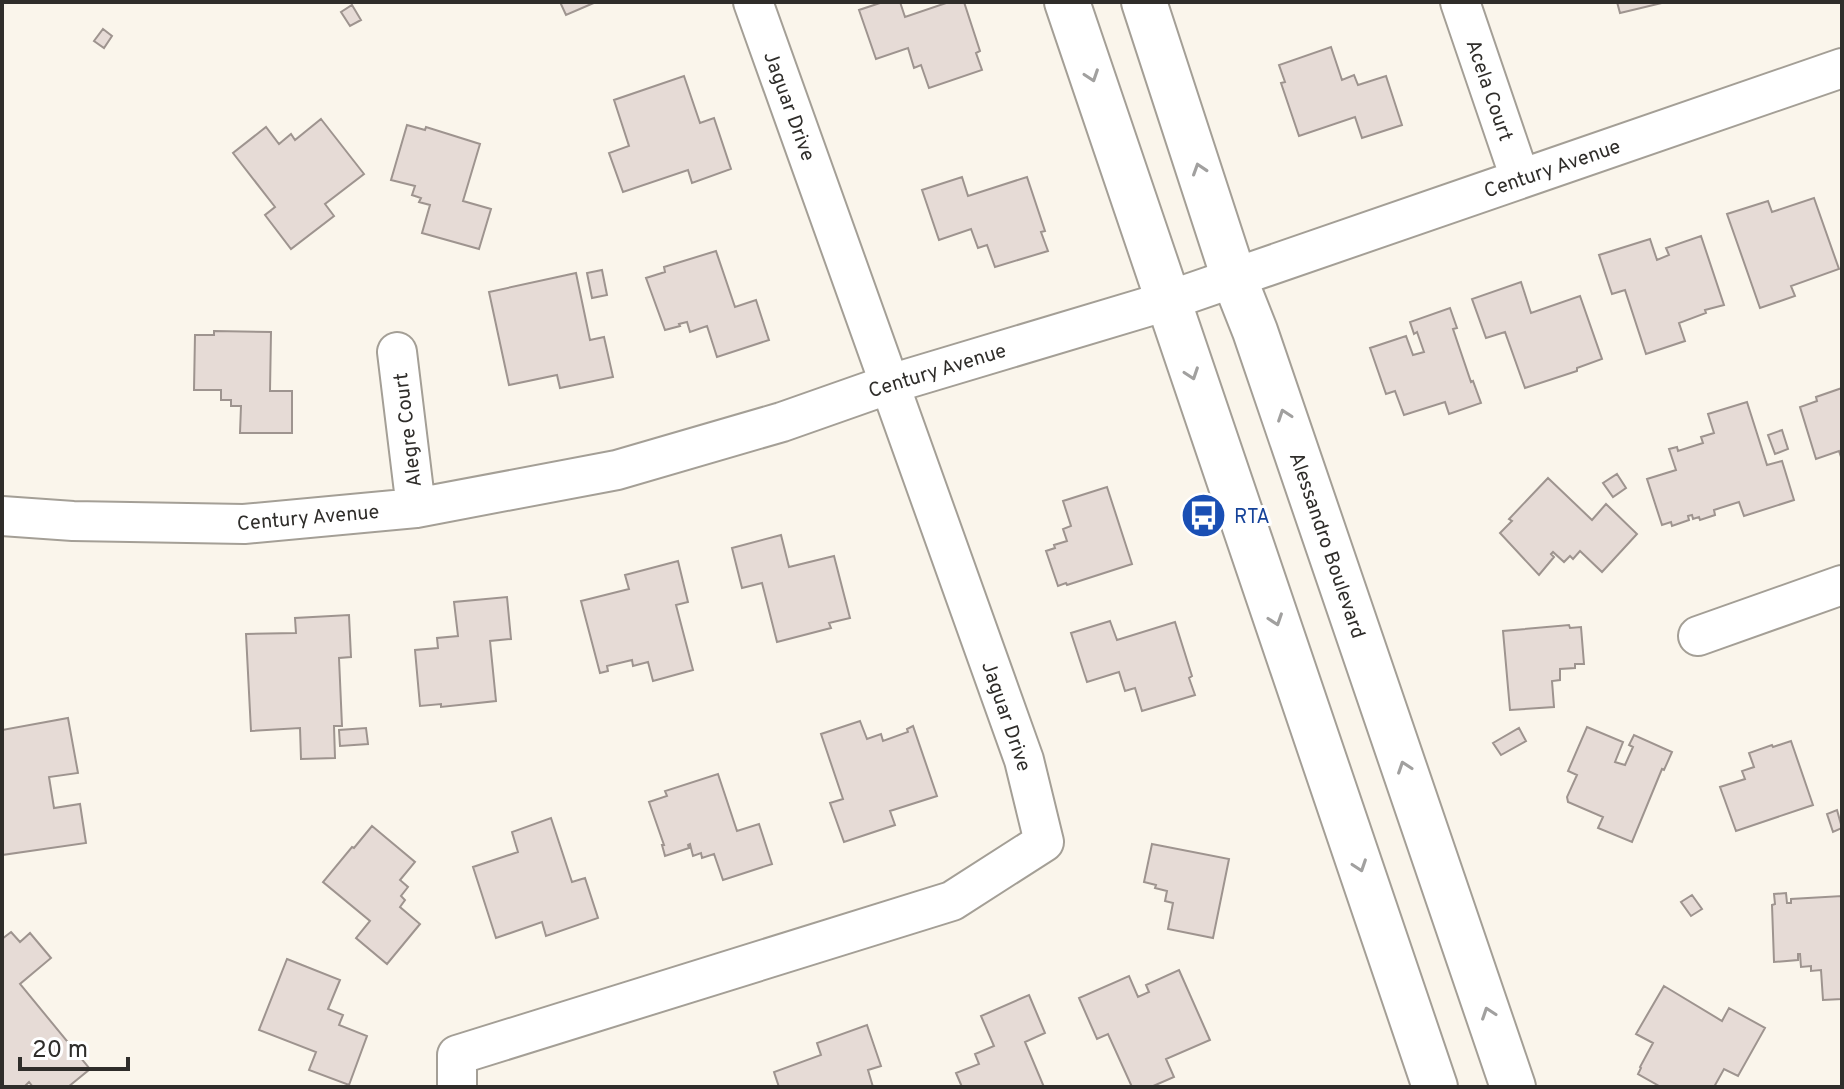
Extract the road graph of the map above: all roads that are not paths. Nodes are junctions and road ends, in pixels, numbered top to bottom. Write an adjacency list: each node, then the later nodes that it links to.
1 (753, 2): 10 (street, Jaguar Drive)
2 (1067, 2): 8 (main road, one-way to 8)
3 (1144, 2): 7 (main road, Alessandro Boulevard, one-way to 3)
4 (1460, 2): 6 (street, Acela Court)
5 (1842, 68): 6 (street, Century Avenue)
6 (1520, 178): 7 (street, Century Avenue)
7 (1234, 278): 8 (street, Century Avenue); 17 (main road, Alessandro Boulevard, one-way to 7)
8 (1167, 301): 10 (street, Century Avenue); 16 (main road, one-way to 16)
9 (397, 352): 11 (street, Alegre Court)
10 (890, 384): 11 (street, Century Avenue); 15 (street, Jaguar Drive)
11 (416, 508): 12 (street, Century Avenue)
12 (2, 516)
13 (1842, 585): 14 (street)
14 (1698, 636)
15 (457, 1071)
16 (1435, 1087)
17 (1513, 1087)

